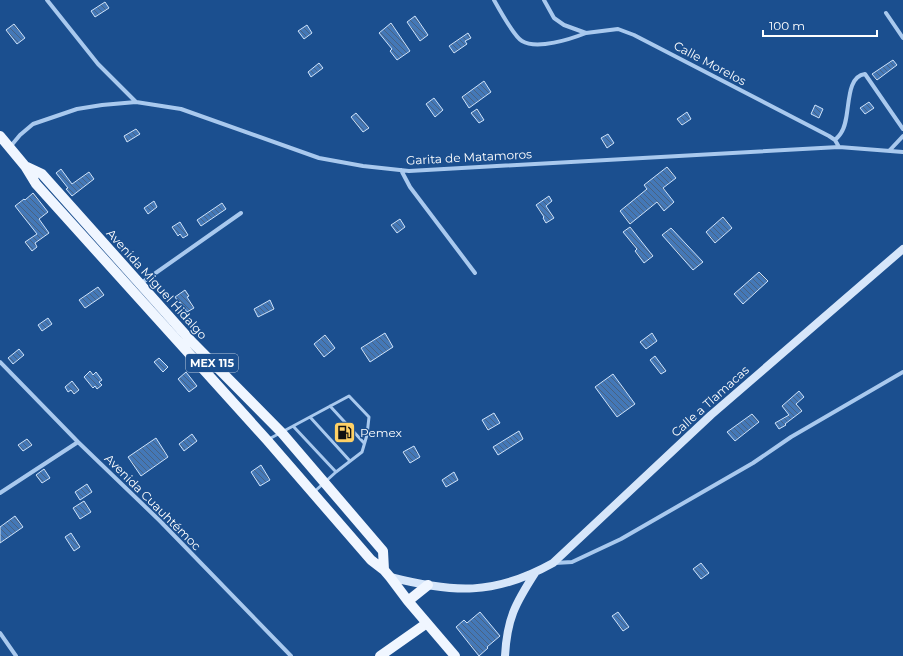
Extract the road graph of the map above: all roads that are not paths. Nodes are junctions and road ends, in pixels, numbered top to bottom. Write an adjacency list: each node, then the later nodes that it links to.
1 (47, 0): 7 (street)
2 (494, 0): 5 (street)
3 (544, 0): 5 (street, Calle Morelos)
4 (886, 13): 6 (street)
5 (586, 33): 11 (street, Calle Morelos)
6 (903, 38)
7 (136, 102): 12 (street, Garita de Matamoros); 16 (street, Garita de Matamoros)
8 (903, 129): 11 (street)
9 (0, 136): 12 (main road, Avenida Miguel Hidalgo / MEX 115)
10 (903, 136): 14 (street)
11 (835, 140): 13 (street)
12 (10, 147): 19 (main road, Avenida Miguel Hidalgo / MEX 115)
13 (839, 147): 14 (street, Garita de Matamoros); 16 (street, Garita de Matamoros)
14 (889, 151): 15 (street, Garita de Matamoros)
15 (903, 152)
16 (401, 170): 20 (street)
17 (241, 213): 21 (street)
18 (903, 249): 37 (main road, Calle a Tlamacas / MEX 115)
19 (121, 271): 21 (main road, Avenida Miguel Hidalgo / MEX 115); 22 (main road, Avenida Miguel Hidalgo / MEX 115)
20 (475, 273)
21 (140, 284): 22 (main road, Avenida Miguel Hidalgo / MEX 115)
22 (189, 346): 28 (main road, Avenida Miguel Hidalgo / MEX 115); 29 (main road, Avenida Miguel Hidalgo / MEX 115)
23 (0, 362): 30 (street, Avenida Cuauhtémoc)
24 (903, 372): 37 (street)
25 (330, 406): 26 (lane); 31 (lane); 31 (lane)
26 (310, 417): 27 (lane); 32 (lane)
27 (293, 426): 28 (lane); 33 (lane)
28 (282, 433): 29 (lane); 34 (main road, Avenida Miguel Hidalgo / MEX 115)
29 (268, 440): 35 (main road, Avenida Miguel Hidalgo / MEX 115)
30 (78, 442): 36 (street); 45 (street, Avenida Cuauhtémoc)
31 (364, 443): 32 (lane)
32 (350, 461): 33 (lane)
33 (336, 472): 34 (lane)
34 (326, 483): 35 (lane); 38 (main road, Avenida Miguel Hidalgo / MEX 115)
35 (313, 492): 38 (main road, Avenida Miguel Hidalgo / MEX 115)
36 (0, 493)
37 (553, 563): 39 (main road, Calle a Tlamacas / MEX 115)
38 (387, 573): 40 (main road, MEX 115); 41 (main road, Avenida Miguel Hidalgo / MEX 115)
39 (535, 573): 40 (main road, MEX 115); 48 (main road, MEX 115)
40 (428, 585): 41 (main road)
41 (408, 601): 42 (main road, Avenida Miguel Hidalgo / MEX 115)
42 (427, 623): 46 (main road); 47 (main road, MEX 115)
43 (0, 633): 44 (street)
44 (16, 656)
45 (291, 656)
46 (380, 656)
47 (455, 656)
48 (505, 656)

